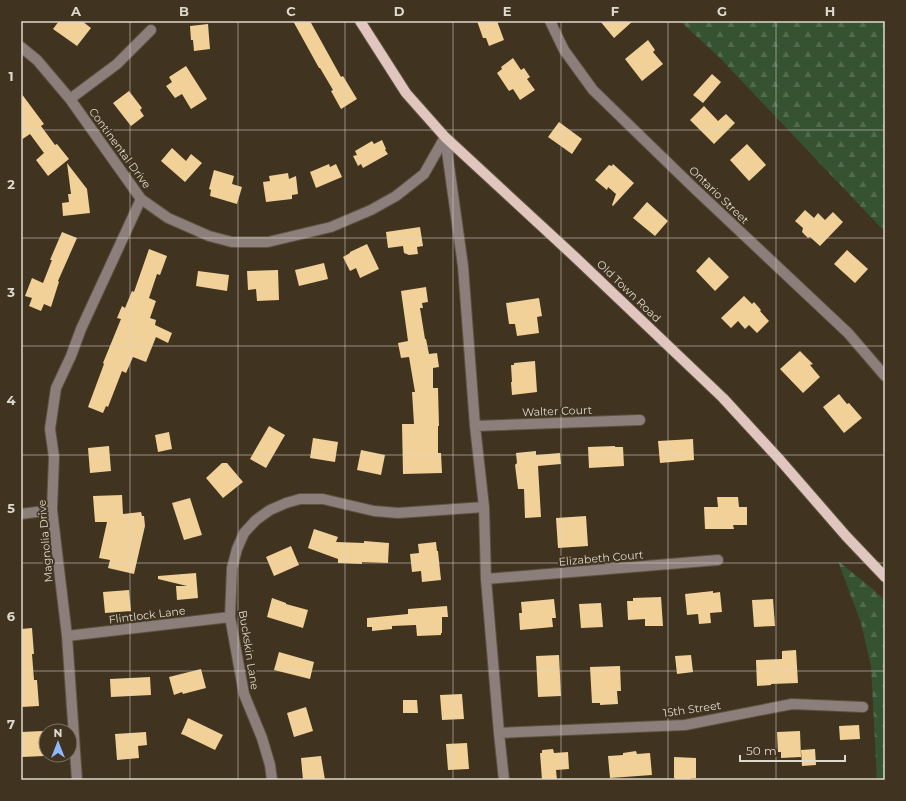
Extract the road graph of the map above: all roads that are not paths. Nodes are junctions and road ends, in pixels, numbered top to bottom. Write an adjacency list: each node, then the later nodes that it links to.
1 (360, 21): 6 (main road, Old Town Road)
2 (550, 21): 8 (street, Ontario Street)
3 (151, 30): 5 (street)
4 (21, 47): 5 (street)
5 (70, 99): 7 (street, Continental Drive)
6 (446, 137): 7 (street, Continental Drive); 10 (street); 15 (main road, Old Town Road)
7 (141, 198): 12 (street, Magnolia Drive)
8 (885, 376)
9 (640, 420): 10 (street, Walter Court)
10 (475, 426): 11 (street)
11 (484, 507): 16 (street); 17 (street, Buckskin Lane)
12 (52, 510): 13 (street); 18 (street, Magnolia Drive)
13 (21, 514)
14 (718, 560): 16 (street, Elizabeth Court)
15 (885, 577)
16 (486, 579): 20 (street)
17 (230, 617): 18 (street, Flintlock Lane); 22 (street, Buckskin Lane)
18 (67, 636): 21 (street, Magnolia Drive)
19 (863, 706): 20 (street, 15th Street)
20 (498, 733): 23 (street)
21 (77, 780)
22 (272, 780)
23 (504, 780)

